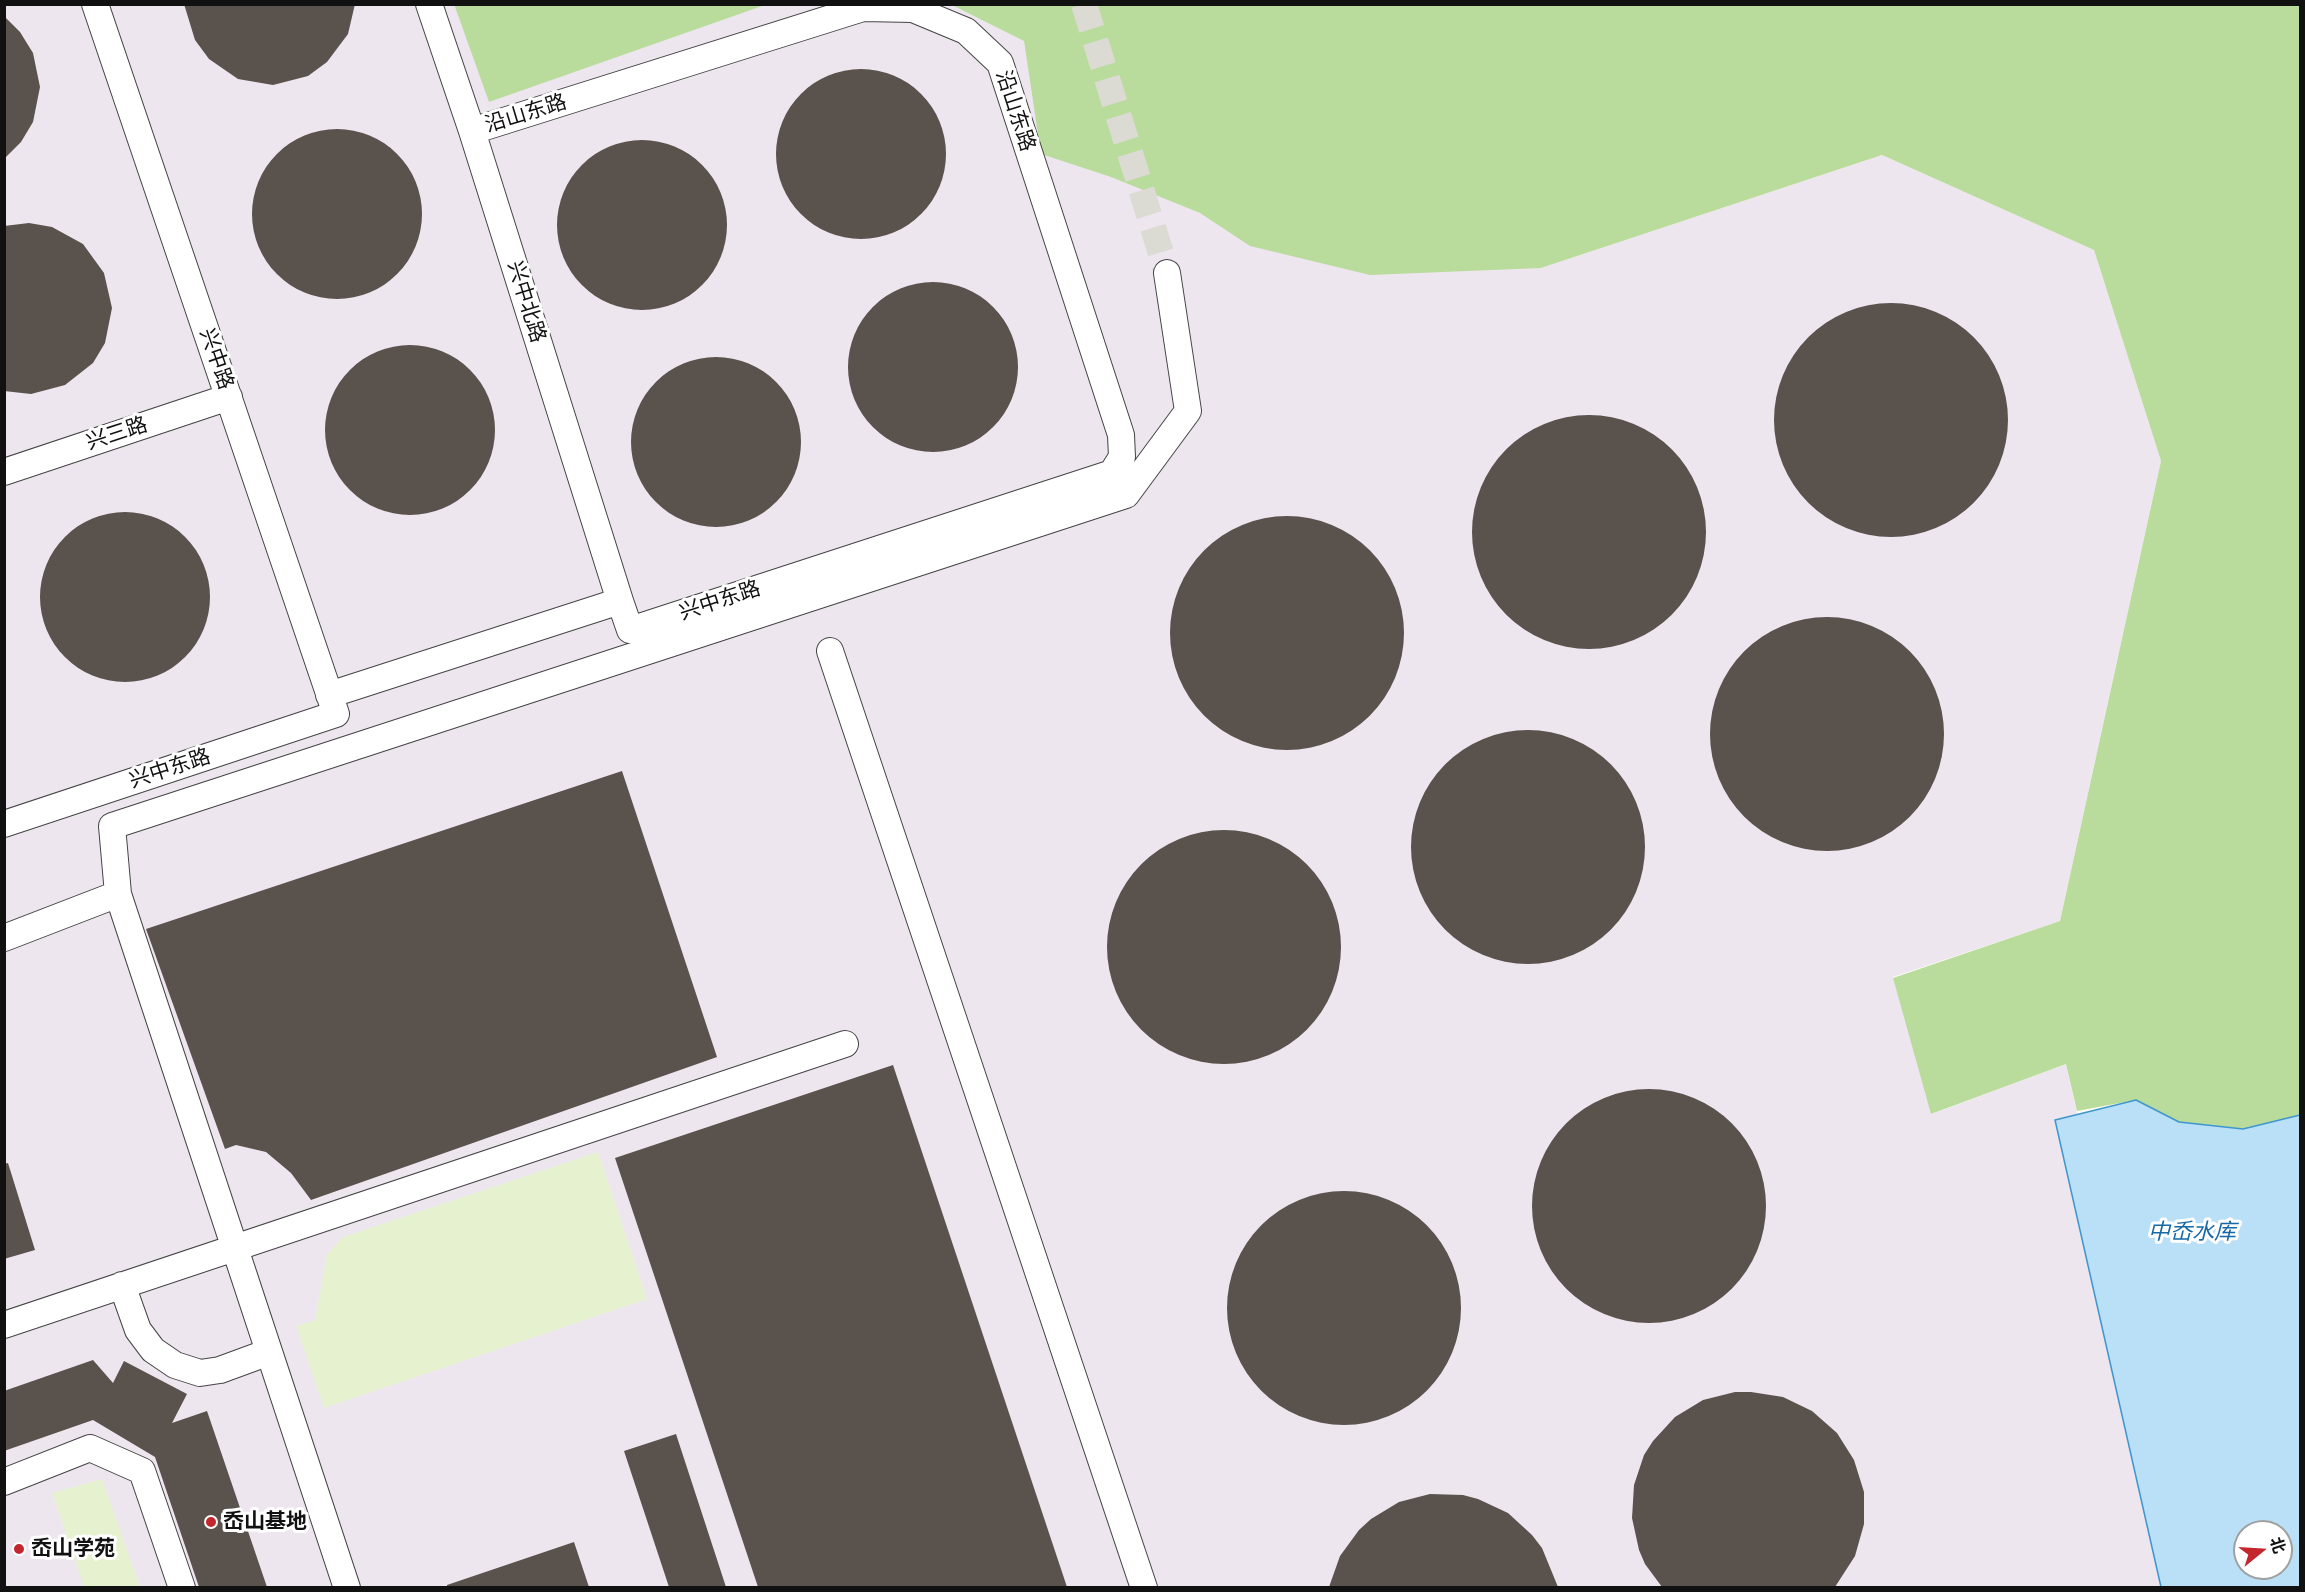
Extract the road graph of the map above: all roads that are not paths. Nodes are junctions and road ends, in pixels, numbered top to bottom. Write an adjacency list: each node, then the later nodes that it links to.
1 (95, 4): 5 (lane, 兴中路)
2 (429, 4): 3 (lane, 兴中北路)
3 (472, 131): 6 (lane, 沿山东路); 8 (lane, 兴中北路)
4 (1167, 273): 12 (lane)
5 (229, 397): 7 (lane, 兴三路); 10 (lane, 兴中路)
6 (1122, 458): 8 (lane, 兴中东路)
7 (4, 472)
8 (620, 601): 10 (lane, 兴中东路)
9 (830, 651): 22 (lane)
10 (333, 705): 11 (lane, 兴中东路)
11 (4, 824)
12 (118, 894): 13 (lane); 15 (lane)
13 (4, 938)
14 (845, 1044): 15 (lane)
15 (234, 1248): 16 (lane); 18 (lane)
16 (122, 1285): 17 (lane); 18 (lane)
17 (4, 1325)
18 (269, 1352): 21 (lane)
19 (4, 1482): 20 (lane)
20 (182, 1587)
21 (347, 1587)
22 (1144, 1587)

